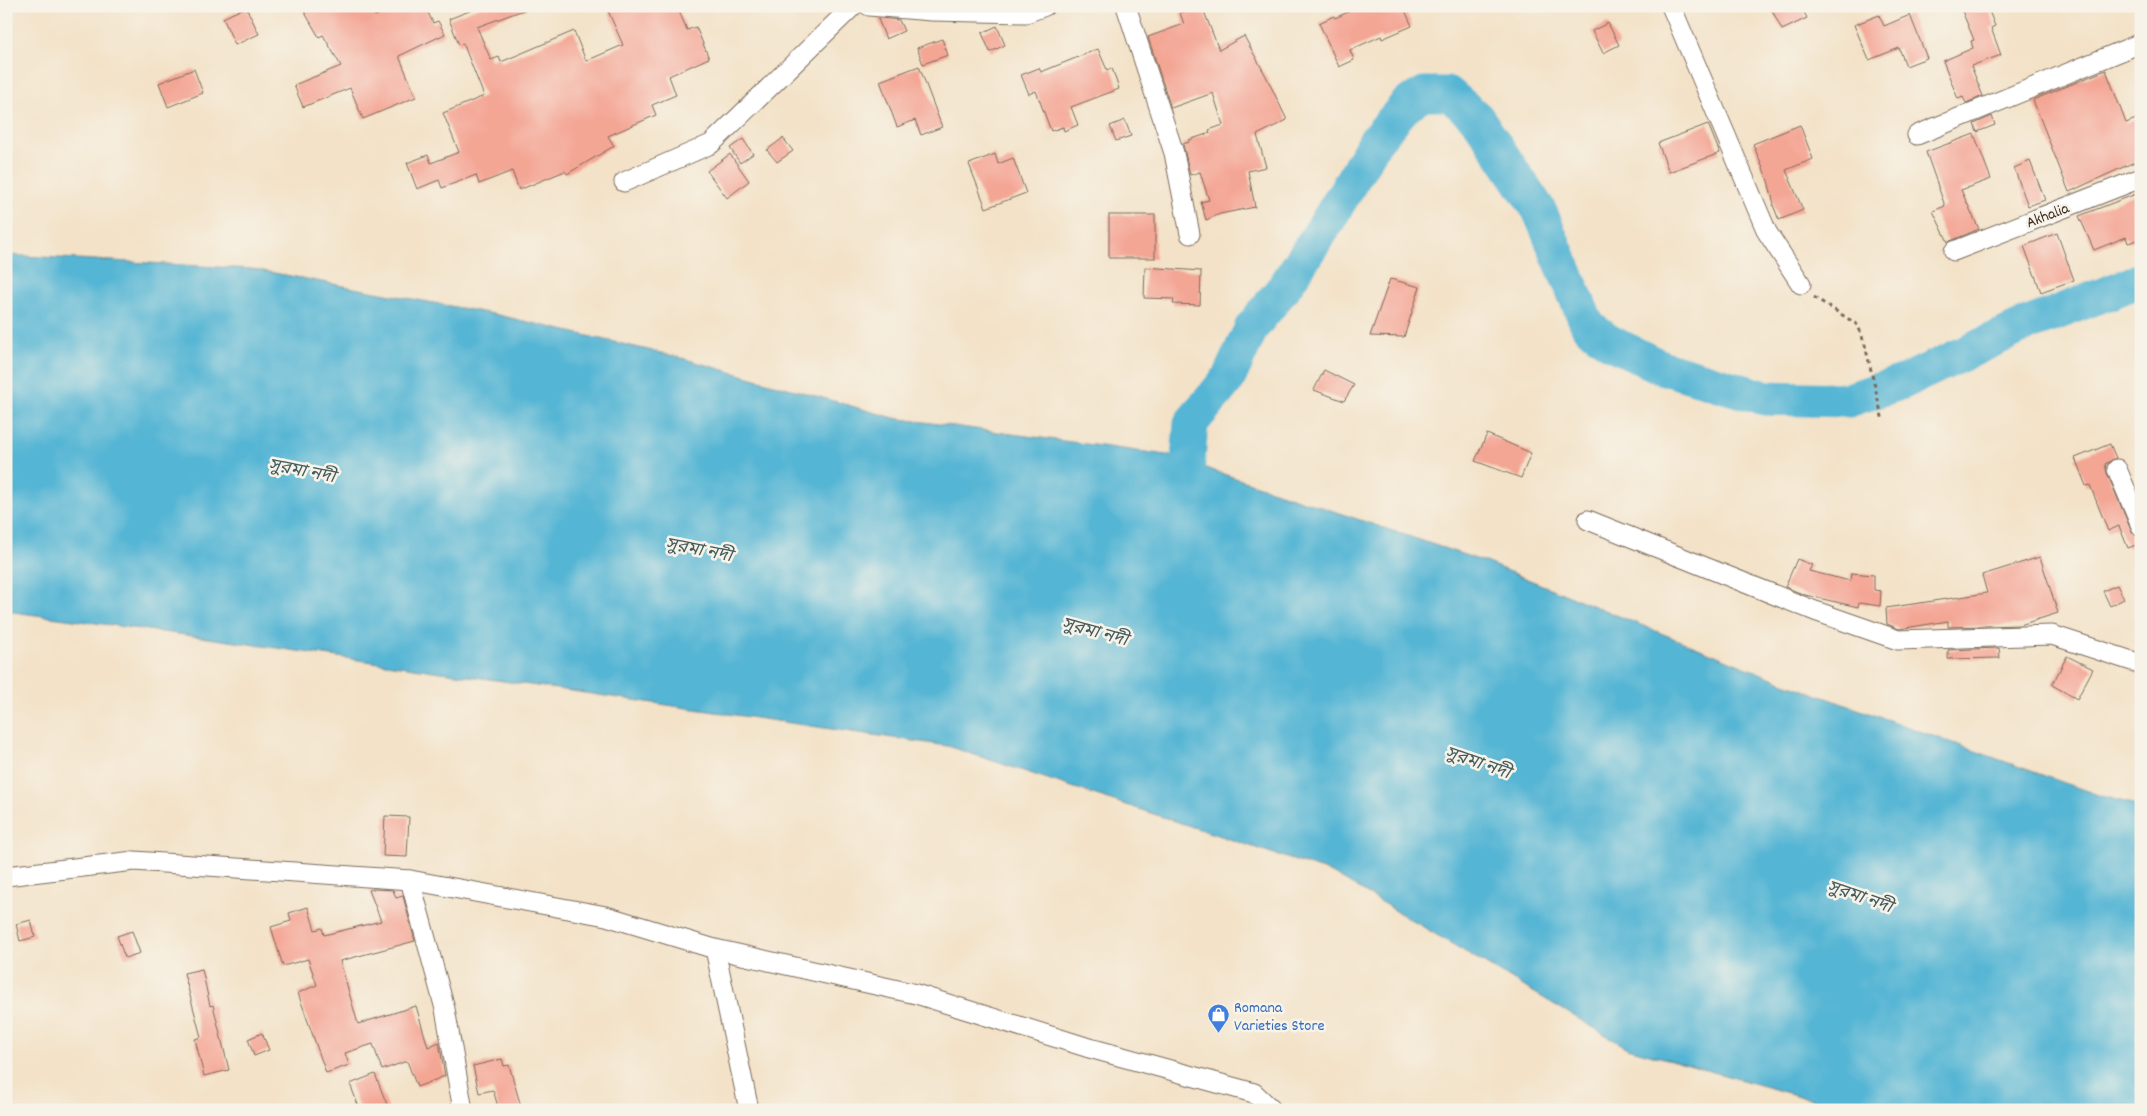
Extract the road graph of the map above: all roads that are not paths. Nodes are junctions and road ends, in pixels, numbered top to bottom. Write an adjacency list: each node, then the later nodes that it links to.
1 (853, 6): 9 (street)
2 (870, 6): 3 (street)
3 (1045, 6)
4 (1126, 6): 10 (street)
5 (1671, 6): 12 (street)
6 (2141, 43): 7 (street)
7 (1917, 136)
8 (2141, 178): 11 (street, Akhalia)
9 (624, 182)
10 (1190, 234)
11 (1954, 251)
12 (1802, 284)
13 (2116, 469): 15 (street)
14 (1588, 520): 16 (street)
15 (2141, 526)
16 (2141, 664)
17 (6, 876): 18 (street)
18 (410, 880): 19 (street); 20 (street)
19 (715, 949): 21 (street); 22 (street)
20 (463, 1110)
21 (749, 1110)
22 (1272, 1110)

